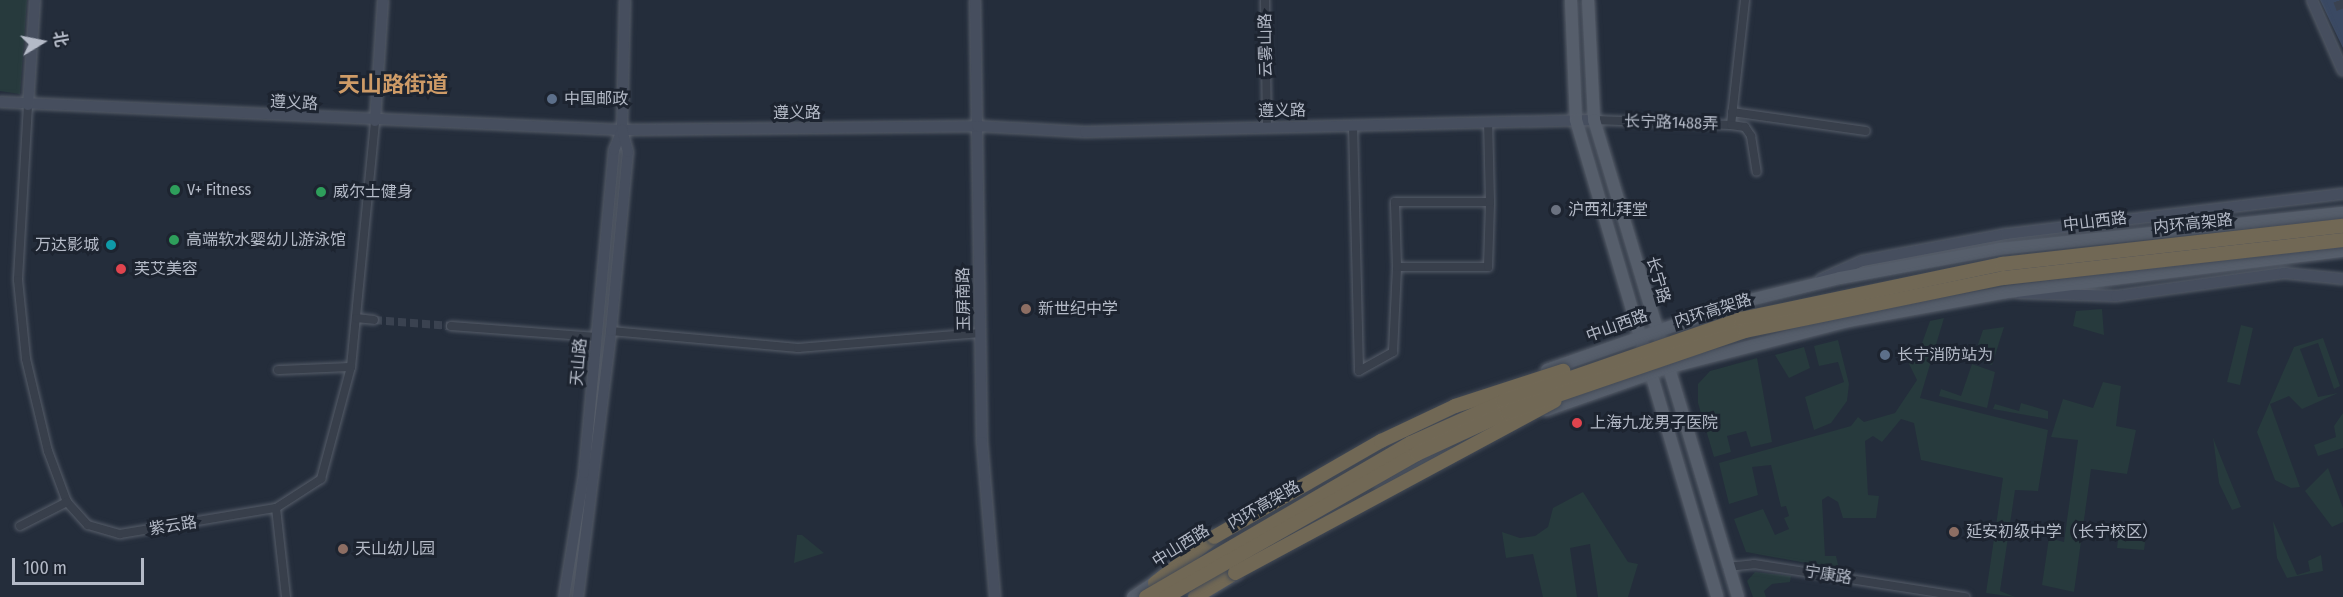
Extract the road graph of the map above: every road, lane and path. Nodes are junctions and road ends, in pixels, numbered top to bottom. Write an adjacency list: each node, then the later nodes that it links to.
1 (35, 0): 12 (street)
2 (383, 0): 16 (street)
3 (625, 0): 22 (street, 天山路)
4 (975, 0): 20 (street, 玉屏南路)
5 (1265, 0): 21 (street, 云雾山路)
6 (1571, 0): 14 (main road)
7 (1588, 0): 15 (main road, 长宁路)
8 (1744, 0): 13 (street, 长宁路1488弄)
9 (2312, 0): 10 (street)
10 (2343, 72)
11 (0, 102): 12 (street, 遵义路)
12 (28, 105): 16 (street, 遵义路); 49 (street, 紫云路)
13 (1732, 112): 19 (street, 长宁路1488弄); 23 (street)
14 (1576, 120): 15 (street, 遵义路); 17 (street, 遵义路); 42 (main road)
15 (1594, 120): 19 (street, 长宁路1488弄); 38 (main road, 长宁路)
16 (375, 122): 22 (street, 遵义路); 35 (street, 紫云路)
17 (1488, 122): 18 (street, 遵义路); 26 (street)
18 (1353, 124): 21 (street, 遵义路); 31 (street)
19 (1731, 125): 24 (street)
20 (977, 126): 21 (street, 遵义路); 22 (street, 遵义路); 40 (street, 玉屏南路)
21 (1267, 126)
22 (622, 130): 39 (street, 天山路); 41 (street, 天山路)
23 (1866, 131)
24 (1757, 172)
25 (2343, 194): 33 (street)
26 (1490, 201): 31 (street); 31 (street)
27 (2343, 213): 33 (main road, 中山西路)
28 (2343, 226): 43 (highway, 内环高架路, bridge)
29 (2343, 240): 48 (highway, 内环高架路, bridge)
30 (2343, 251): 34 (main road)
31 (1397, 267)
32 (2343, 279): 34 (street)
33 (1801, 288): 38 (main road, 中山西路)
34 (2007, 292): 45 (main road)
35 (356, 318): 36 (street); 44 (street, 紫云路)
36 (374, 320)
37 (451, 326): 41 (street)
38 (1655, 330): 42 (main road, 中山西路); 45 (main road, 长宁路)
39 (611, 331): 40 (street); 56 (street, 天山路)
40 (980, 333): 57 (street, 玉屏南路)
41 (597, 337): 55 (street, 天山路)
42 (1635, 337): 47 (main road); 53 (main road, 中山西路)
43 (1663, 343): 53 (highway, bridge); 59 (highway, 内环高架路, bridge)
44 (351, 367): 46 (street); 50 (street, 紫云路)
45 (1666, 368): 47 (main road); 52 (main road, 长宁路)
46 (278, 370)
47 (1647, 375): 61 (main road); 63 (main road)
48 (1582, 385): 60 (highway, 内环高架路, bridge); 62 (highway, bridge)
49 (67, 502): 50 (street, 紫云路); 51 (street)
50 (276, 508): 54 (street)
51 (20, 526)
52 (1727, 567): 64 (main road, 长宁路); 65 (street, 宁康路)
53 (1155, 582): 58 (main road, 中山西路)
54 (286, 597)
55 (564, 597)
56 (578, 597)
57 (995, 597)
58 (1133, 597)
59 (1146, 597)
60 (1166, 597)
61 (1190, 597)
62 (1195, 597)
63 (1717, 597)
64 (1738, 597)
65 (1965, 597)

